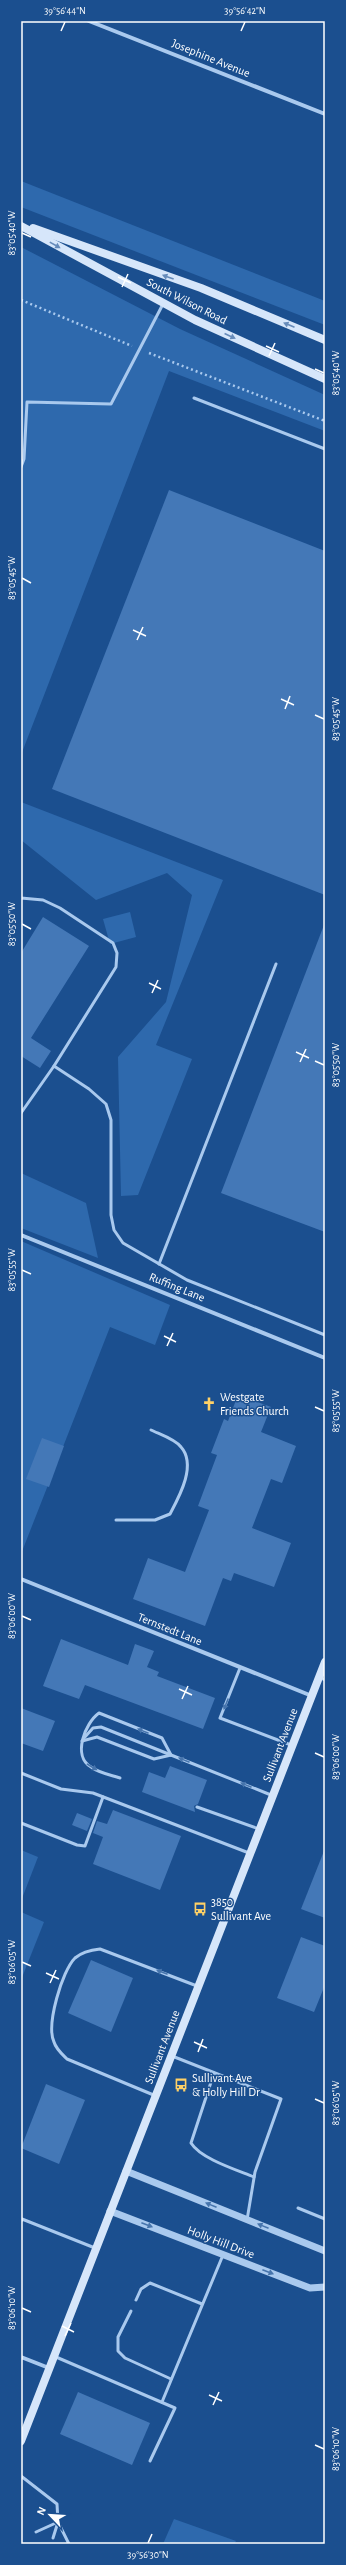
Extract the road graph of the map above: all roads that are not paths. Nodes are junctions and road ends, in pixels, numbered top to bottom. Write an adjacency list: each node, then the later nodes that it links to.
1 (89, 21): 2 (street, Josephine Avenue)
2 (325, 114)
3 (21, 225): 4 (main road, South Wilson Road, one-way to 4); 5 (main road, South Wilson Road, one-way to 3)
4 (163, 304): 6 (main road, South Wilson Road, one-way to 6); 9 (lane)
5 (325, 340)
6 (325, 379)
7 (194, 398): 8 (lane)
8 (325, 449)
9 (21, 467)
10 (21, 898): 12 (lane)
11 (276, 964): 15 (lane)
12 (54, 1066): 13 (lane); 15 (lane)
13 (21, 1114)
14 (21, 1235): 17 (street, Ruffing Lane)
15 (159, 1264): 16 (lane)
16 (325, 1335)
17 (325, 1358)
18 (151, 1430): 19 (lane)
19 (116, 1520)
20 (21, 1579): 22 (street, Ternstedt Lane)
21 (325, 1662): 23 (main road, Sullivant Avenue)
22 (240, 1668): 24 (street, Ternstedt Lane); 26 (lane, one-way to 26)
23 (322, 1679): 24 (main road, Sullivant Avenue)
24 (312, 1696): 26 (main road, Sullivant Avenue)
25 (82, 1741): 27 (lane); 27 (lane); 27 (lane, one-way to 25); 29 (lane, one-way to 29)
26 (293, 1746): 30 (main road, Sullivant Avenue)
27 (171, 1755): 30 (lane, one-way to 27)
28 (21, 1773): 31 (lane)
29 (120, 1778)
30 (273, 1796): 34 (main road, Sullivant Avenue)
31 (104, 1797): 33 (lane); 35 (lane)
32 (197, 1807): 34 (lane)
33 (21, 1823)
34 (260, 1830): 35 (main road, Sullivant Avenue)
35 (250, 1854): 36 (main road, Sullivant Avenue)
36 (198, 1987): 37 (main road, Sullivant Avenue); 39 (lane, one-way to 39)
37 (172, 2056): 38 (lane); 39 (main road, Sullivant Avenue)
38 (214, 2073): 41 (lane); 41 (lane)
39 (156, 2096): 40 (main road, Sullivant Avenue)
40 (126, 2171): 43 (main road, Sullivant Avenue); 46 (street, one-way to 40)
41 (254, 2177): 46 (lane)
42 (298, 2208): 45 (lane)
43 (110, 2211): 47 (main road, Sullivant Avenue); 49 (street, Holly Hill Drive, one-way to 49)
44 (21, 2219): 47 (lane)
45 (325, 2219)
46 (247, 2220): 48 (street, one-way to 46)
47 (96, 2248): 54 (main road, Sullivant Avenue)
48 (325, 2251)
49 (223, 2255): 50 (street, Holly Hill Drive, one-way to 50); 52 (lane)
50 (325, 2287)
51 (136, 2300): 52 (lane)
52 (202, 2304): 57 (lane)
53 (131, 2311): 57 (lane)
54 (54, 2356): 56 (main road, Sullivant Avenue); 58 (lane)
55 (21, 2357): 56 (street)
56 (50, 2368): 59 (main road, Sullivant Avenue)
57 (171, 2379): 58 (lane)
58 (162, 2402): 60 (lane)
59 (21, 2441)
60 (150, 2461)
61 (21, 2476): 62 (lane)
62 (58, 2522): 63 (lane); 64 (lane); 65 (lane)
63 (36, 2532)
64 (53, 2538)
65 (69, 2544)

